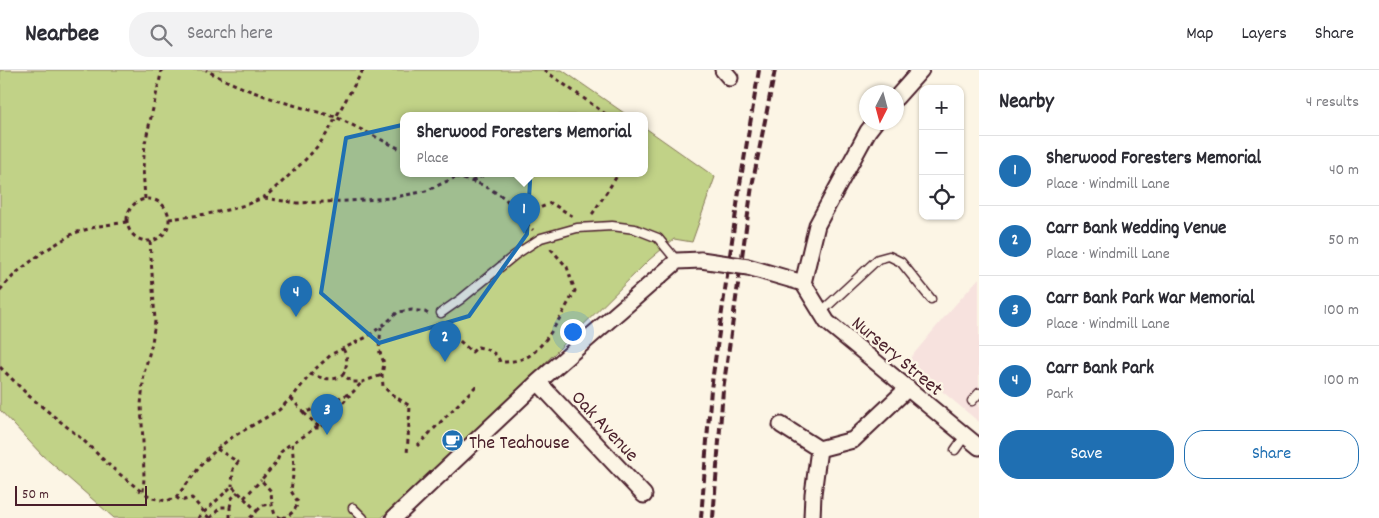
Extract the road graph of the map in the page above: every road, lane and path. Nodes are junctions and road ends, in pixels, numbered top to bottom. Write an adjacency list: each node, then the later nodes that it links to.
1 (161, 70): 16 (path)
2 (206, 70): 8 (path)
3 (363, 70): 8 (path)
4 (544, 70): 7 (path)
5 (921, 70): 6 (street)
6 (904, 89)
7 (603, 112)
8 (336, 117): 10 (path); 15 (path)
9 (869, 130): 25 (street)
10 (400, 149)
11 (457, 177): 14 (path); 15 (path)
12 (480, 177): 14 (path)
13 (617, 177): 17 (path)
14 (471, 182): 18 (path)
15 (264, 198): 20 (path)
16 (145, 199): 20 (path); 21 (path)
17 (589, 215)
18 (518, 217): 19 (path); 22 (path)
19 (578, 217)
20 (169, 219): 23 (path)
21 (127, 222): 23 (path); 26 (path)
22 (541, 238): 24 (lane); 29 (lane); 30 (path)
23 (150, 241): 57 (path)
24 (677, 261): 25 (street, bridge); 37 (street)
25 (803, 282): 28 (street, Nursery Street)
26 (0, 290)
27 (931, 299): 28 (lane)
28 (821, 312): 39 (street, Nursery Street)
29 (441, 313)
30 (381, 327): 31 (path); 35 (path)
31 (343, 349): 33 (path); 34 (path)
32 (0, 367): 57 (path)
33 (310, 374): 34 (path); 42 (path)
34 (343, 375): 36 (path)
35 (382, 375): 36 (path); 54 (path)
36 (362, 382): 40 (path)
37 (538, 382): 59 (street, Oak Avenue); 73 (street)
38 (478, 384): 49 (path)
39 (908, 388): 47 (street, Nursery Street); 52 (street)
40 (352, 392): 44 (path); 46 (path)
41 (979, 393): 43 (lane)
42 (291, 398): 44 (path); 51 (path)
43 (972, 401)
44 (304, 413): 46 (path)
45 (781, 425): 52 (street)
46 (320, 428): 48 (path)
47 (965, 436): 50 (street, Nursery Street); 53 (lane)
48 (292, 443): 55 (path); 71 (path)
49 (416, 446)
50 (979, 447)
51 (218, 449): 56 (path); 60 (path)
52 (819, 449): 74 (street)
53 (955, 450)
54 (407, 455)
55 (261, 480): 61 (path); 62 (path)
56 (232, 486): 58 (path); 66 (path)
57 (143, 492): 60 (path)
58 (238, 492): 61 (path); 63 (path)
59 (644, 495)
60 (176, 497): 66 (path)
61 (244, 498): 65 (path)
62 (272, 505): 65 (path); 71 (path)
63 (230, 506): 68 (path); 69 (path)
64 (353, 508): 72 (lane)
65 (257, 511): 70 (path)
66 (204, 512): 67 (path); 68 (path)
67 (198, 518)
68 (209, 518)
69 (230, 518)
70 (250, 518)
71 (281, 518)
72 (363, 518)
73 (394, 518)
74 (812, 518)

